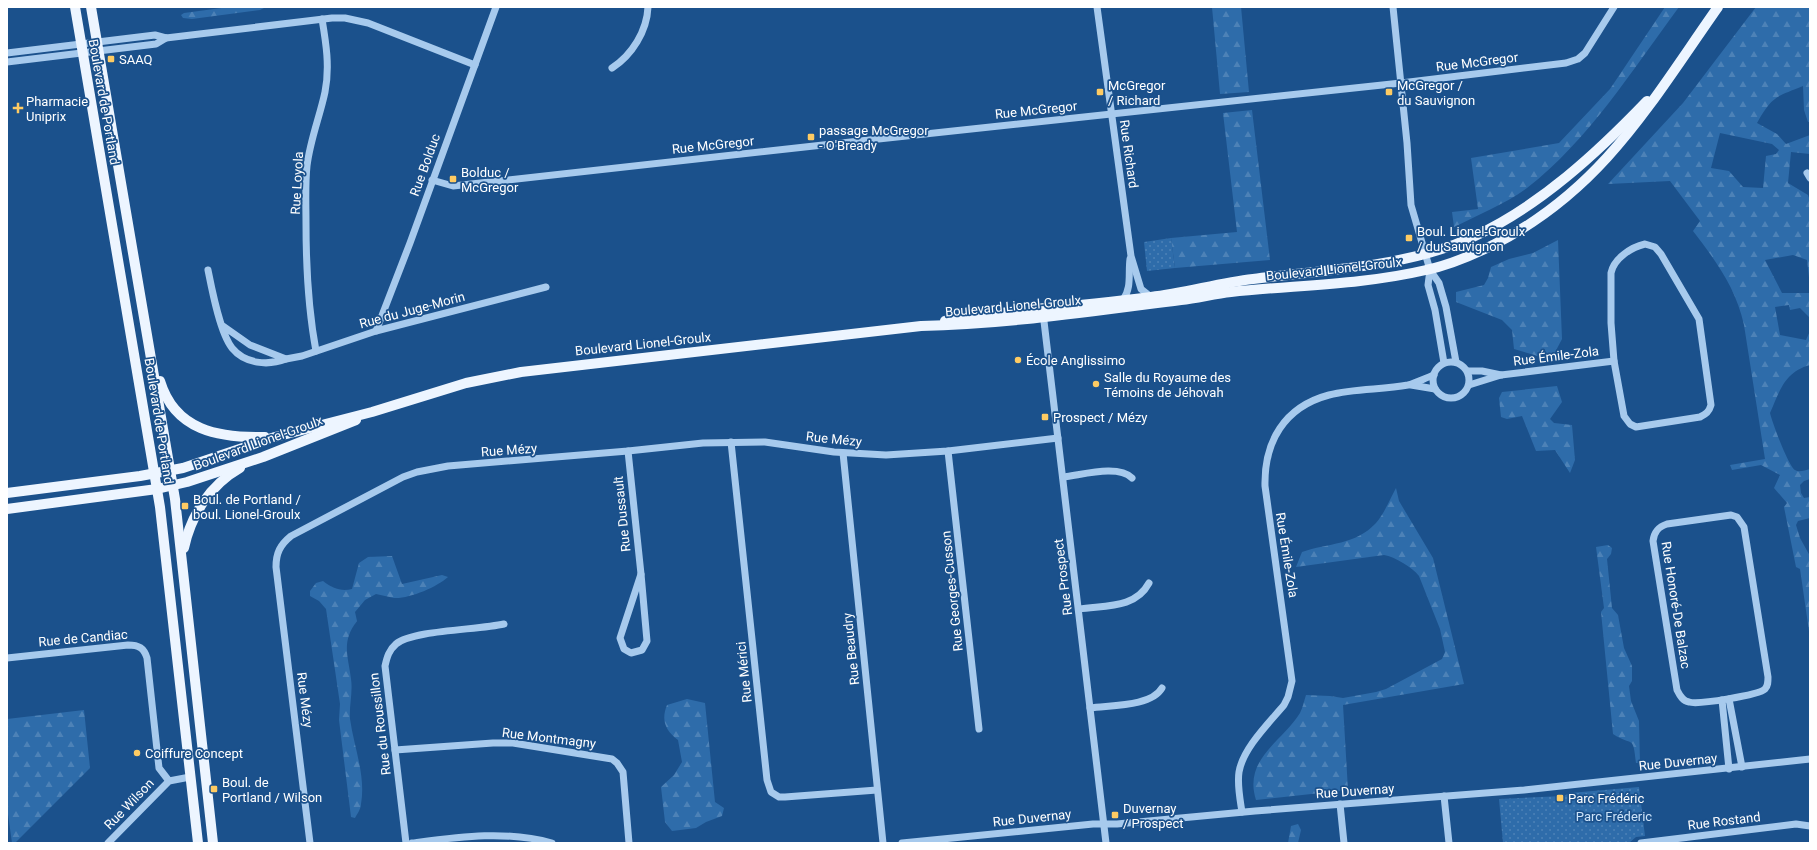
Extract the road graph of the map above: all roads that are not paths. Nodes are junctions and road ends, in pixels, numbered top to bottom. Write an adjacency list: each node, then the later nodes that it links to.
1 (75, 7): 11 (main road, Boulevard de Portland)
2 (91, 7): 10 (main road, Boulevard de Portland)
3 (496, 7): 14 (street, Rue Bolduc)
4 (648, 7): 15 (street)
5 (1097, 7): 18 (street, Rue Richard)
6 (1393, 7): 17 (street)
7 (1614, 7): 17 (street, Rue McGregor)
8 (1718, 7): 16 (main road, Boulevard Lionel-Groulx)
9 (322, 19): 10 (street); 14 (street); 31 (street, Rue Loyola)
10 (97, 47): 11 (street); 30 (main road, Boulevard de Portland)
11 (82, 48): 12 (street); 13 (street); 51 (main road, Boulevard de Portland)
12 (7, 53)
13 (7, 62)
14 (475, 65): 19 (street, Rue Bolduc)
15 (612, 68)
16 (1673, 71): 20 (main road, Boulevard Lionel-Groulx); 23 (main road, Boulevard Lionel-Groulx)
17 (1401, 83): 18 (street, Rue McGregor); 20 (street)
18 (1112, 114): 19 (street, Rue McGregor); 21 (street, Rue Richard)
19 (432, 180): 29 (street, Rue Bolduc)
20 (1425, 254): 23 (street); 25 (main road, Boulevard Lionel-Groulx)
21 (1131, 256): 25 (street, Rue Richard); 26 (street, Rue Richard)
22 (208, 270): 28 (street, Rue du Juge-Morin)
23 (1430, 270): 27 (main road, Boulevard Lionel-Groulx); 34 (street); 35 (street)
24 (546, 287): 29 (street, Rue du Juge-Morin)
25 (1151, 297): 26 (main road, Boulevard Lionel-Groulx)
26 (1123, 300): 27 (main road, Boulevard Lionel-Groulx)
27 (1043, 313): 42 (main road, Boulevard Lionel-Groulx); 44 (street, Rue Prospect)
28 (223, 326): 32 (street); 32 (street, Rue du Juge-Morin)
29 (376, 330): 31 (street, Rue du Juge-Morin)
30 (149, 346): 43 (main road); 50 (main road, Boulevard de Portland)
31 (316, 351): 32 (street, Rue du Juge-Morin)
32 (286, 359)
33 (1614, 361): 33 (street); 38 (street, Rue Émile-Zola)
34 (1456, 362): 35 (street); 36 (street)
35 (1444, 363): 37 (street)
36 (1468, 371): 38 (street, Rue Émile-Zola); 40 (street)
37 (1434, 375): 39 (street, Rue Émile-Zola); 41 (street)
38 (1501, 375): 40 (street, Rue Émile-Zola)
39 (1408, 384): 41 (street, Rue Émile-Zola); 77 (street, Rue Émile-Zola)
40 (1469, 385): 41 (street)
41 (1435, 389)
42 (372, 412): 43 (main road, Boulevard Lionel-Groulx); 49 (main road, Boulevard Lionel-Groulx)
43 (275, 437): 50 (main road, Boulevard Lionel-Groulx)
44 (1058, 438): 47 (street, Rue Mézy); 52 (street, Rue Prospect)
45 (731, 442): 46 (street, Rue Mézy); 48 (street, Rue Mézy); 74 (street, Rue Mérici)
46 (628, 451): 59 (street, Rue Dussault); 84 (street, Rue Mézy)
47 (948, 451): 48 (street, Rue Mézy); 67 (street, Rue Georges-Cusson)
48 (843, 453): 74 (street, Rue Beaudry)
49 (263, 457): 54 (main road, Boulevard Lionel-Groulx); 58 (main road)
50 (170, 471): 51 (main road, Boulevard Lionel-Groulx); 54 (main road, Boulevard de Portland)
51 (155, 474): 55 (main road, Boulevard de Portland); 56 (main road, Boulevard Lionel-Groulx)
52 (1063, 477): 53 (street); 61 (street, Rue Prospect)
53 (1132, 478)
54 (173, 485): 55 (main road, Boulevard Lionel-Groulx); 58 (main road, Boulevard de Portland)
55 (157, 489): 57 (main road, Boulevard Lionel-Groulx); 72 (main road, Boulevard de Portland)
56 (7, 494)
57 (7, 509)
58 (182, 555): 83 (main road, Boulevard de Portland)
59 (641, 574): 59 (street, Rue Dussault)
60 (1149, 582): 61 (street)
61 (1079, 609): 66 (street, Rue Prospect)
62 (504, 624): 68 (street, Rue du Roussillon)
63 (7, 658): 73 (street, Rue de Candiac)
64 (1162, 688): 66 (street)
65 (1726, 699): 65 (street, Rue Honoré-De Balzac); 70 (street); 71 (street)
66 (1090, 708): 78 (street, Rue Prospect)
67 (980, 729)
68 (395, 750): 85 (street, Rue du Roussillon); 88 (street, Rue Montmagny)
69 (1810, 759): 70 (street, Rue Duvernay)
70 (1742, 767): 71 (street, Rue Duvernay)
71 (1729, 769): 75 (street, Rue Duvernay)
72 (190, 778): 73 (street, Rue Wilson); 82 (main road, Boulevard de Portland)
73 (169, 781): 81 (street, Rue Wilson)
74 (877, 790): 89 (street, Rue Beaudry)
75 (1444, 796): 76 (street, Rue Duvernay); 93 (street)
76 (1340, 804): 77 (street, Rue Duvernay); 92 (street)
77 (1242, 812): 78 (street, Rue Duvernay)
78 (1104, 824): 90 (street, Rue Duvernay); 91 (street, Rue Prospect)
79 (1810, 826): 94 (street, Rue Rostand)
80 (496, 839): 86 (street); 87 (street)
81 (108, 843)
82 (198, 843)
83 (213, 843)
84 (310, 843)
85 (406, 843)
86 (412, 843)
87 (552, 843)
88 (629, 843)
89 (883, 843)
90 (902, 843)
91 (1106, 843)
92 (1344, 843)
93 (1449, 843)
94 (1641, 843)

